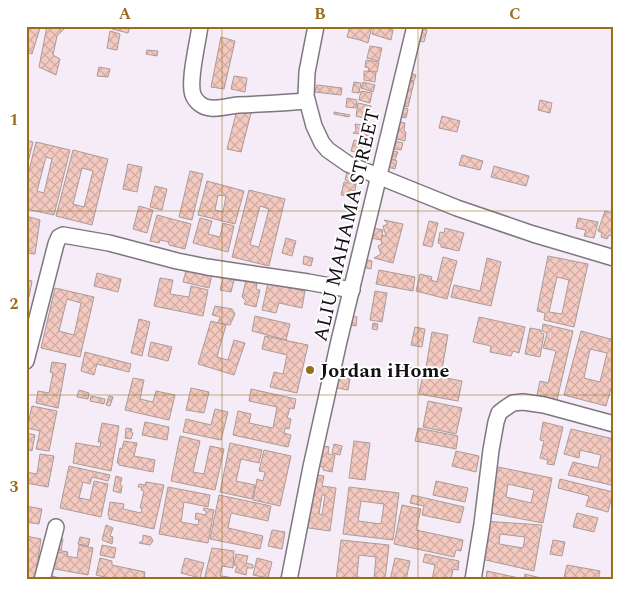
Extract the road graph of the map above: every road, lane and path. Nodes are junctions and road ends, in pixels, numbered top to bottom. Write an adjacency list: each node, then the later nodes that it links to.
1 (200, 26): 4 (street)
2 (316, 26): 4 (street)
3 (414, 26): 5 (street, ALIU MAHAMA STREET)
4 (307, 102): 5 (street)
5 (378, 176): 6 (street); 7 (street, ALIU MAHAMA STREET)
6 (614, 258)
7 (352, 290): 8 (street); 12 (street, ALIU MAHAMA STREET)
8 (26, 361)
9 (614, 424): 13 (street)
10 (56, 527): 11 (street)
11 (42, 580)
12 (289, 580)
13 (473, 580)

